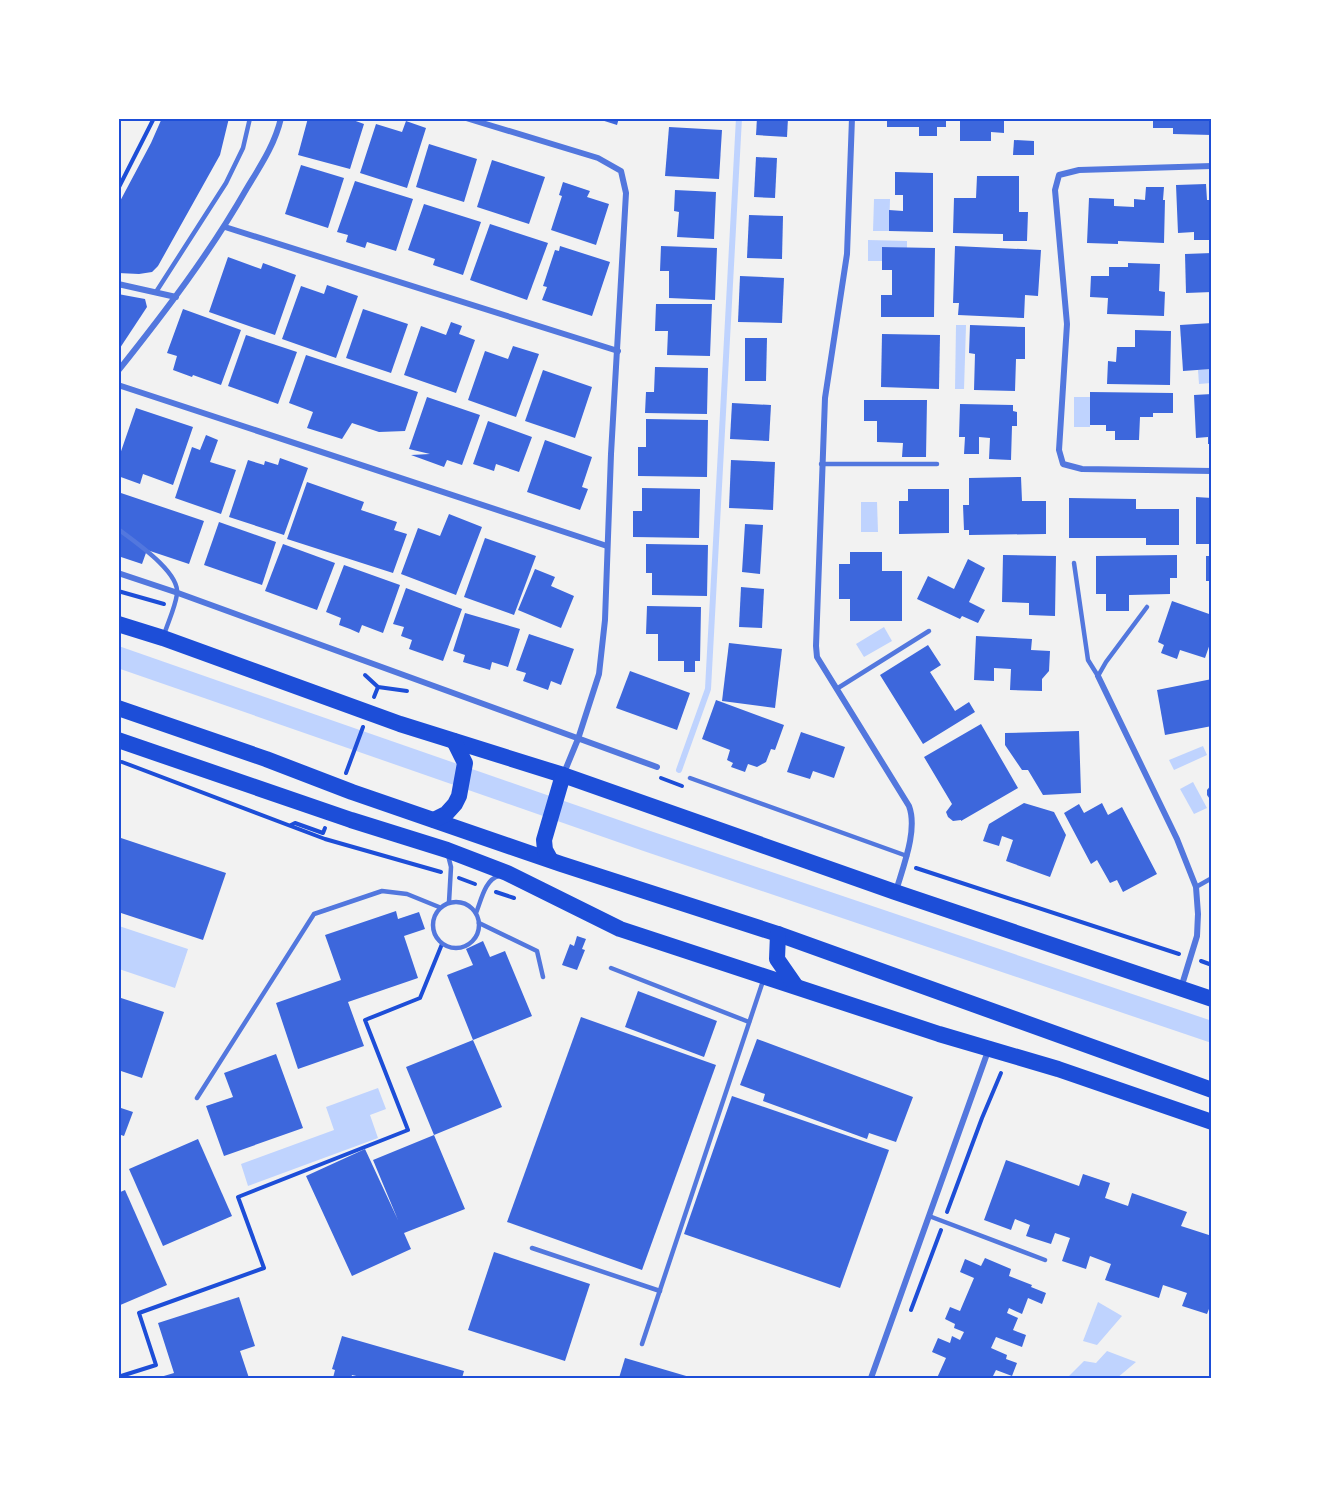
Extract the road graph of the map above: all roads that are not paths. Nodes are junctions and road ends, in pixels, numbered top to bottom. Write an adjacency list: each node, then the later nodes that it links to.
1 (250, 118): 8 (lane)
2 (281, 118): 6 (street)
3 (466, 118): 10 (street)
4 (852, 118): 13 (street)
5 (1212, 166): 15 (street)
6 (225, 227): 9 (street); 10 (street)
7 (118, 284): 8 (street)
8 (156, 292): 9 (street)
9 (177, 297): 11 (street)
10 (618, 351): 17 (street)
11 (118, 371)
12 (118, 385): 17 (street)
13 (821, 464): 14 (lane); 26 (street)
14 (937, 464)
15 (1212, 471)
16 (118, 529): 20 (lane)
17 (607, 546): 28 (street)
18 (1074, 563): 25 (lane)
19 (118, 573): 20 (street)
20 (178, 593): 24 (lane); 28 (street)
21 (1147, 607): 25 (lane)
22 (118, 624): 24 (highway)
23 (929, 631): 26 (lane)
24 (163, 638): 30 (highway)
25 (1098, 676): 40 (street)
26 (838, 688): 36 (street)
27 (118, 708): 34 (highway)
28 (578, 739): 31 (street); 32 (street)
29 (118, 740): 35 (highway)
30 (454, 741): 32 (highway); 34 (highway)
31 (657, 767)
32 (563, 775): 37 (highway); 41 (highway)
33 (690, 778): 36 (lane)
34 (434, 820): 37 (highway)
35 (447, 850): 38 (highway); 42 (lane)
36 (907, 856): 41 (street)
37 (550, 859): 46 (highway)
38 (507, 873): 44 (lane); 49 (highway)
39 (1212, 878): 40 (lane)
40 (1196, 887): 51 (street)
41 (895, 892): 51 (highway)
42 (449, 902): 43 (lane); 44 (lane)
43 (439, 907): 45 (lane); 56 (lane)
44 (476, 913): 45 (lane)
45 (479, 923): 48 (lane)
46 (778, 934): 50 (highway); 55 (highway)
47 (611, 968): 53 (lane)
48 (543, 977)
49 (764, 978): 50 (highway); 53 (lane)
50 (795, 986): 54 (highway)
51 (1181, 989): 52 (highway)
52 (1212, 999)
53 (749, 1022): 61 (lane)
54 (989, 1049): 57 (highway); 58 (street)
55 (1212, 1090)
56 (197, 1098)
57 (1212, 1122)
58 (929, 1216): 60 (lane); 63 (street)
59 (532, 1248): 61 (lane)
60 (1045, 1260)
61 (660, 1291): 62 (lane)
62 (642, 1344)
63 (871, 1378)

